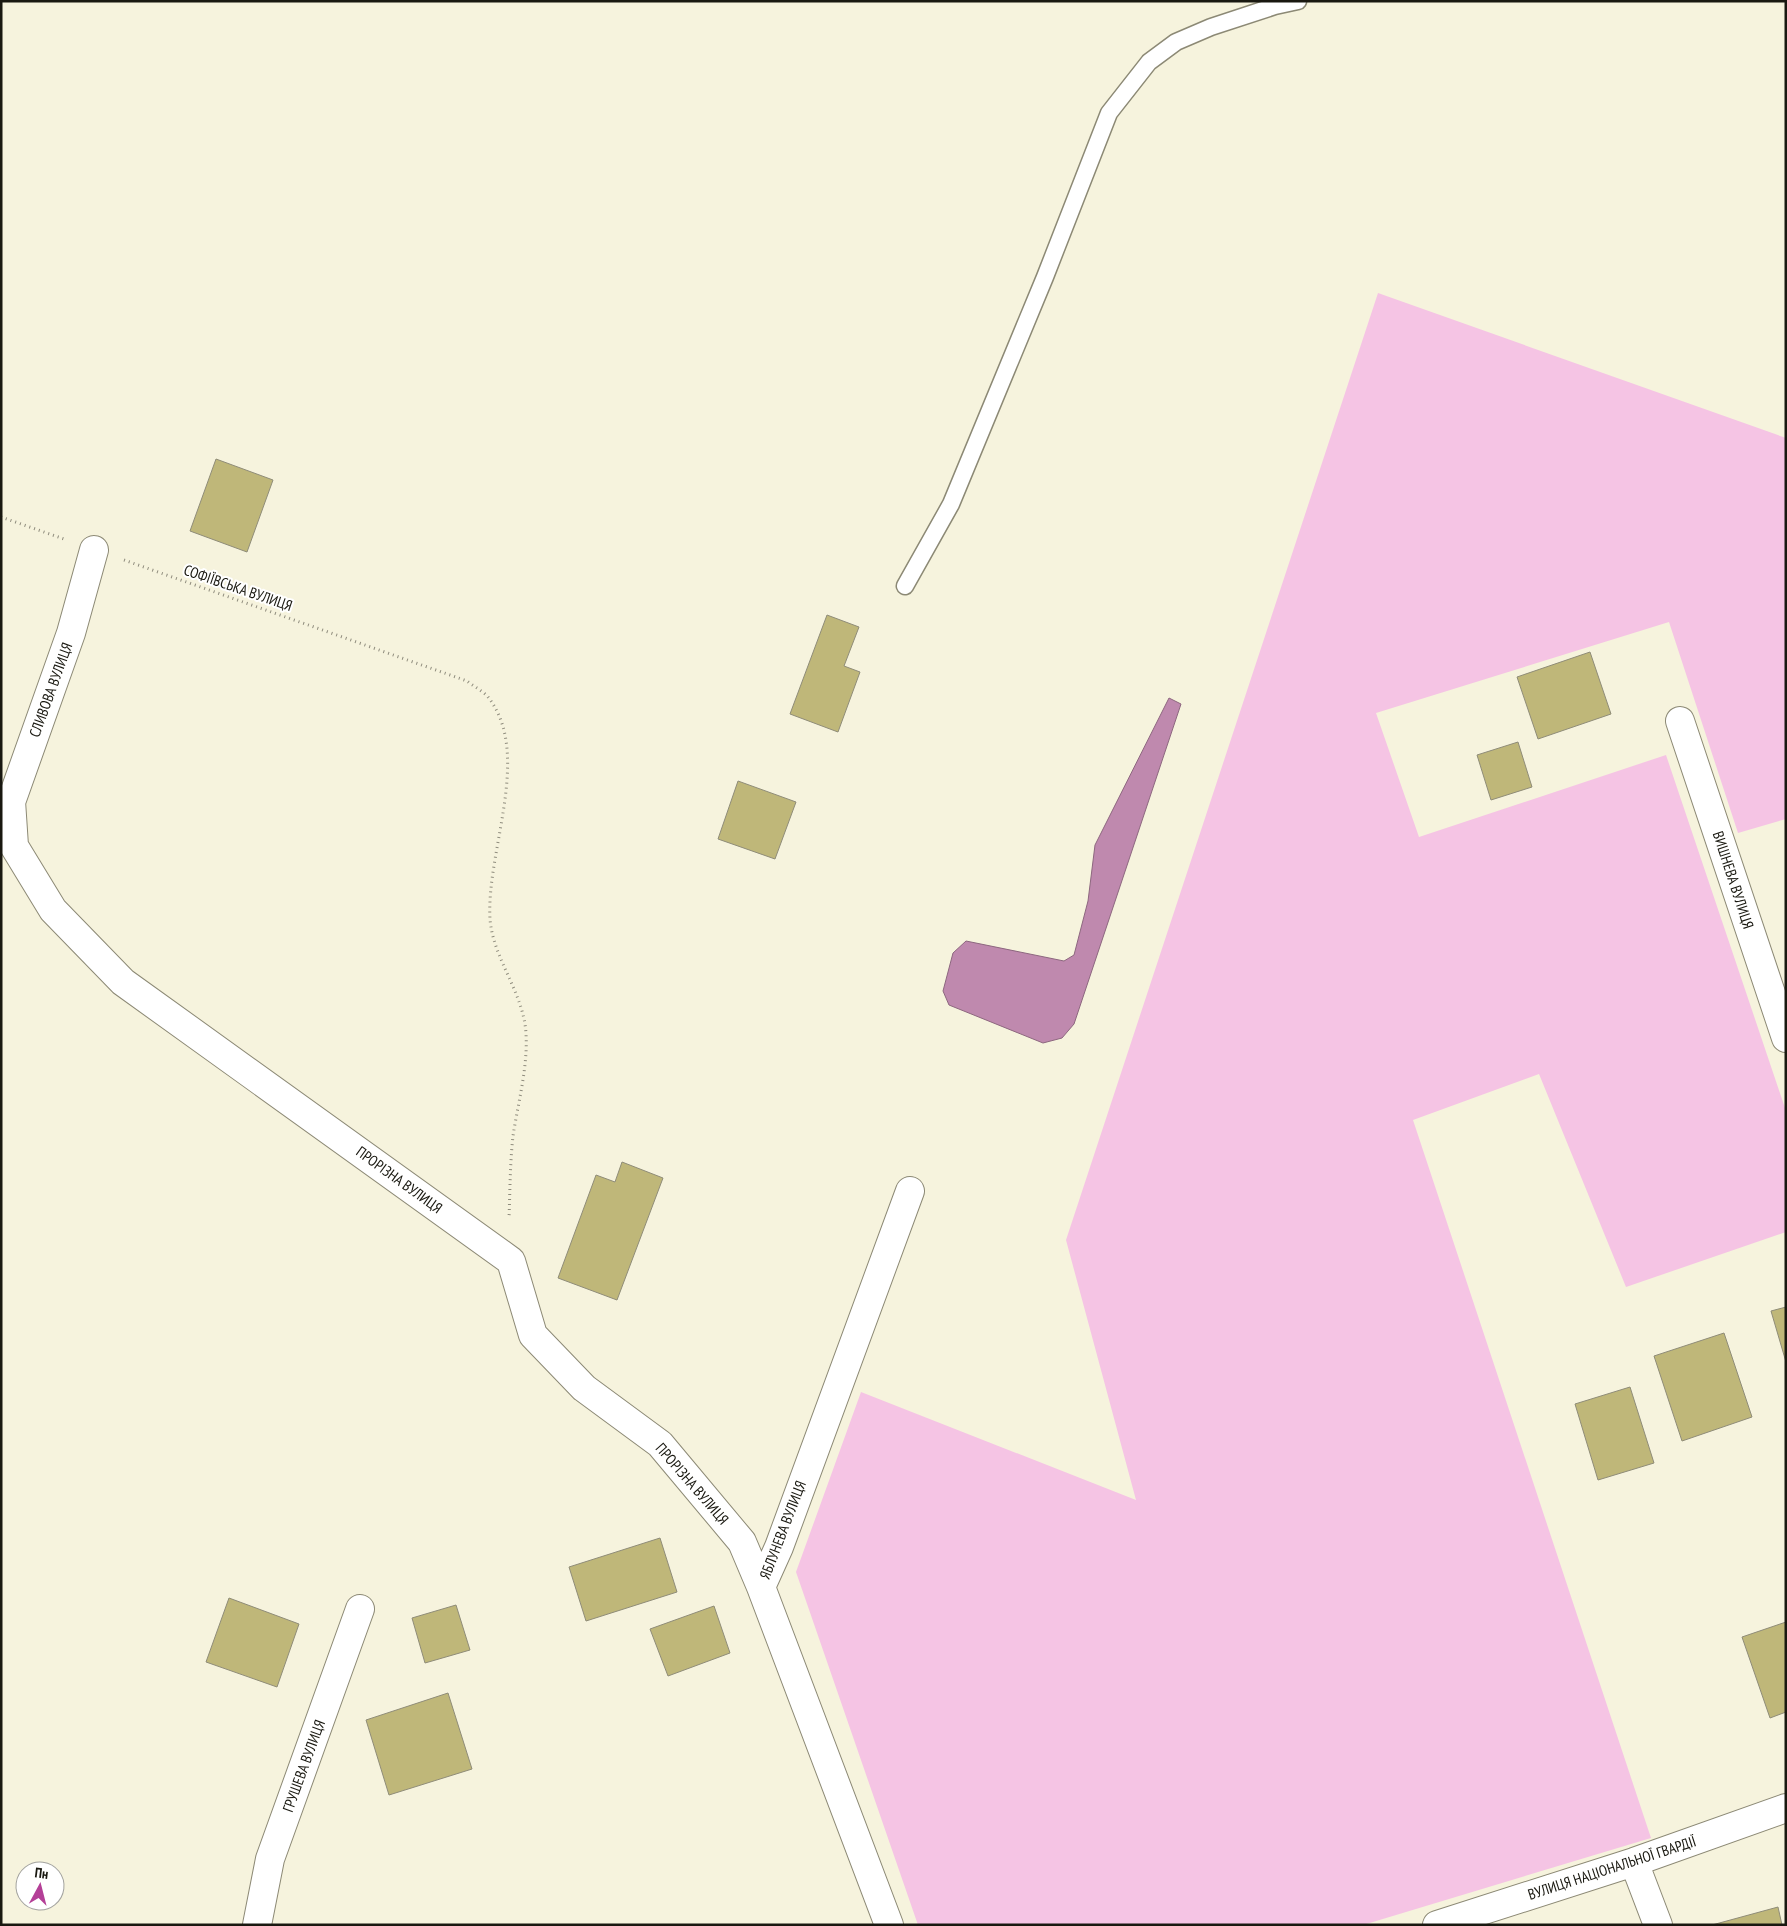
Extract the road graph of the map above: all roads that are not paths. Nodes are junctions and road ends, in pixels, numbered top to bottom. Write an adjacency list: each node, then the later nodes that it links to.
1 (1298, 1): 3 (lane)
2 (94, 550): 5 (street, СЛИВОВА ВУЛИЦЯ)
3 (905, 586)
4 (1680, 721): 7 (street, ВИШНЕВА ВУЛИЦЯ)
5 (11, 801): 6 (street, СЛИВОВА ВУЛИЦЯ); 9 (street, ПРОРІЗНА ВУЛИЦЯ)
6 (1, 828)
7 (1786, 1038)
8 (910, 1191): 9 (street, ЯБЛУНЕВА ВУЛИЦЯ)
9 (761, 1587): 14 (street, ЯБЛУНЕВА ВУЛИЦЯ)
10 (360, 1609): 13 (street, ГРУШЕВА ВУЛИЦЯ)
11 (1786, 1808): 12 (street, ВУЛИЦЯ НАЦІОНАЛЬНОЇ ГВАРДІЇ)
12 (1634, 1862): 15 (street, ВУЛИЦЯ НАЦІОНАЛЬНОЇ ГВАРДІЇ); 16 (street)
13 (256, 1925)
14 (889, 1925)
15 (1436, 1925)
16 (1658, 1925)

